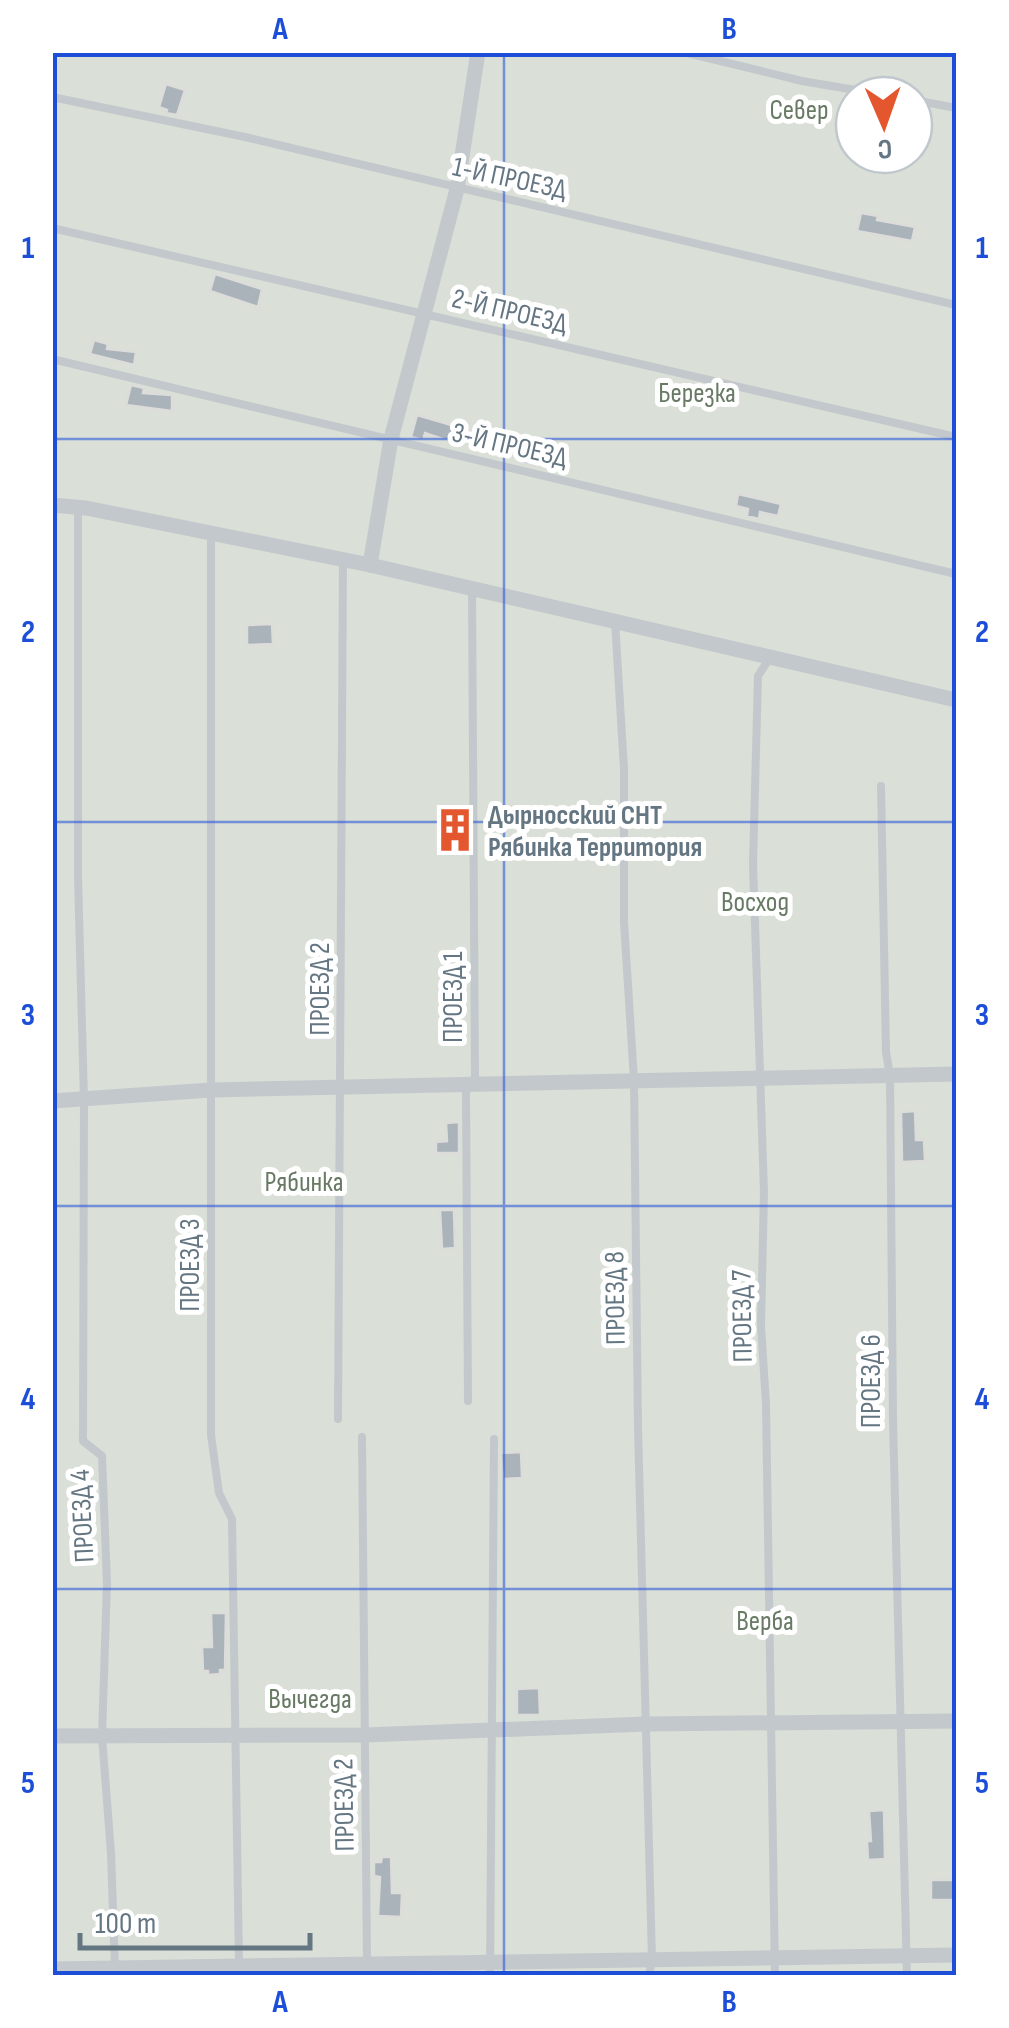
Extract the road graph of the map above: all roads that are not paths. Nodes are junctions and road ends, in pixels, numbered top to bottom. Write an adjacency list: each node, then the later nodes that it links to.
1 (478, 52): 5 (street)
2 (683, 52): 3 (lane)
3 (834, 86)
4 (52, 97): 5 (lane, 1-Й ПРОЕЗД)
5 (457, 189): 7 (lane, 1-Й ПРОЕЗД); 8 (street)
6 (52, 228): 8 (lane, 2-Й ПРОЕЗД)
7 (956, 305)
8 (423, 312): 10 (lane, 2-Й ПРОЕЗД); 11 (street)
9 (52, 359): 11 (lane, 3-Й ПРОЕЗД)
10 (956, 436)
11 (391, 438): 16 (street); 17 (lane, 3-Й ПРОЕЗД)
12 (52, 505): 13 (street)
13 (86, 508): 14 (street); 31 (lane, ПРОЕЗД 4)
14 (211, 533): 15 (street); 29 (lane, ПРОЕЗД 3)
15 (343, 559): 16 (street); 28 (lane, ПРОЕЗД 2)
16 (370, 564): 18 (street)
17 (956, 574)
18 (472, 589): 19 (street); 27 (lane, ПРОЕЗД 1)
19 (615, 621): 20 (street); 26 (lane, ПРОЕЗД 8)
20 (769, 659): 21 (street); 25 (lane, ПРОЕЗД 7)
21 (956, 700)
22 (880, 786): 24 (lane, ПРОЕЗД 6)
23 (956, 1074): 24 (street)
24 (890, 1076): 25 (street); 37 (lane, ПРОЕЗД 6)
25 (760, 1077): 26 (street); 39 (lane, ПРОЕЗД 7)
26 (634, 1080): 27 (street); 38 (lane, ПРОЕЗД 8)
27 (470, 1084): 28 (street); 32 (lane, ПРОЕЗД 1)
28 (342, 1088): 29 (street); 33 (lane, ПРОЕЗД 2)
29 (211, 1090): 31 (street); 44 (lane, ПРОЕЗД 3)
30 (52, 1100): 31 (street)
31 (84, 1100): 43 (lane, ПРОЕЗД 4)
32 (468, 1401)
33 (338, 1418)
34 (362, 1437): 41 (lane, ПРОЕЗД 2)
35 (494, 1439): 40 (lane)
36 (956, 1721): 37 (street)
37 (900, 1722): 39 (street); 46 (lane, ПРОЕЗД 6)
38 (646, 1724): 39 (street); 40 (street); 51 (lane, ПРОЕЗД 8)
39 (771, 1724): 47 (lane, ПРОЕЗД 7)
40 (492, 1729): 41 (street); 53 (lane)
41 (365, 1735): 44 (street); 48 (lane, ПРОЕЗД 2)
42 (52, 1736): 43 (street)
43 (102, 1736): 44 (street); 50 (lane, ПРОЕЗД 4)
44 (236, 1736): 49 (lane, ПРОЕЗД 3)
45 (956, 1955): 46 (street)
46 (905, 1956): 47 (street); 58 (lane, ПРОЕЗД 6)
47 (776, 1958): 51 (street); 57 (lane, ПРОЕЗД 7)
48 (367, 1964): 49 (street); 53 (street); 56 (lane)
49 (240, 1966): 50 (street); 55 (lane)
50 (115, 1968): 52 (street); 54 (lane)
51 (651, 1968): 53 (street)
52 (52, 1969)
53 (490, 1969)
54 (90, 1976)
55 (217, 1976)
56 (345, 1976)
57 (775, 1976)
58 (907, 1976)

